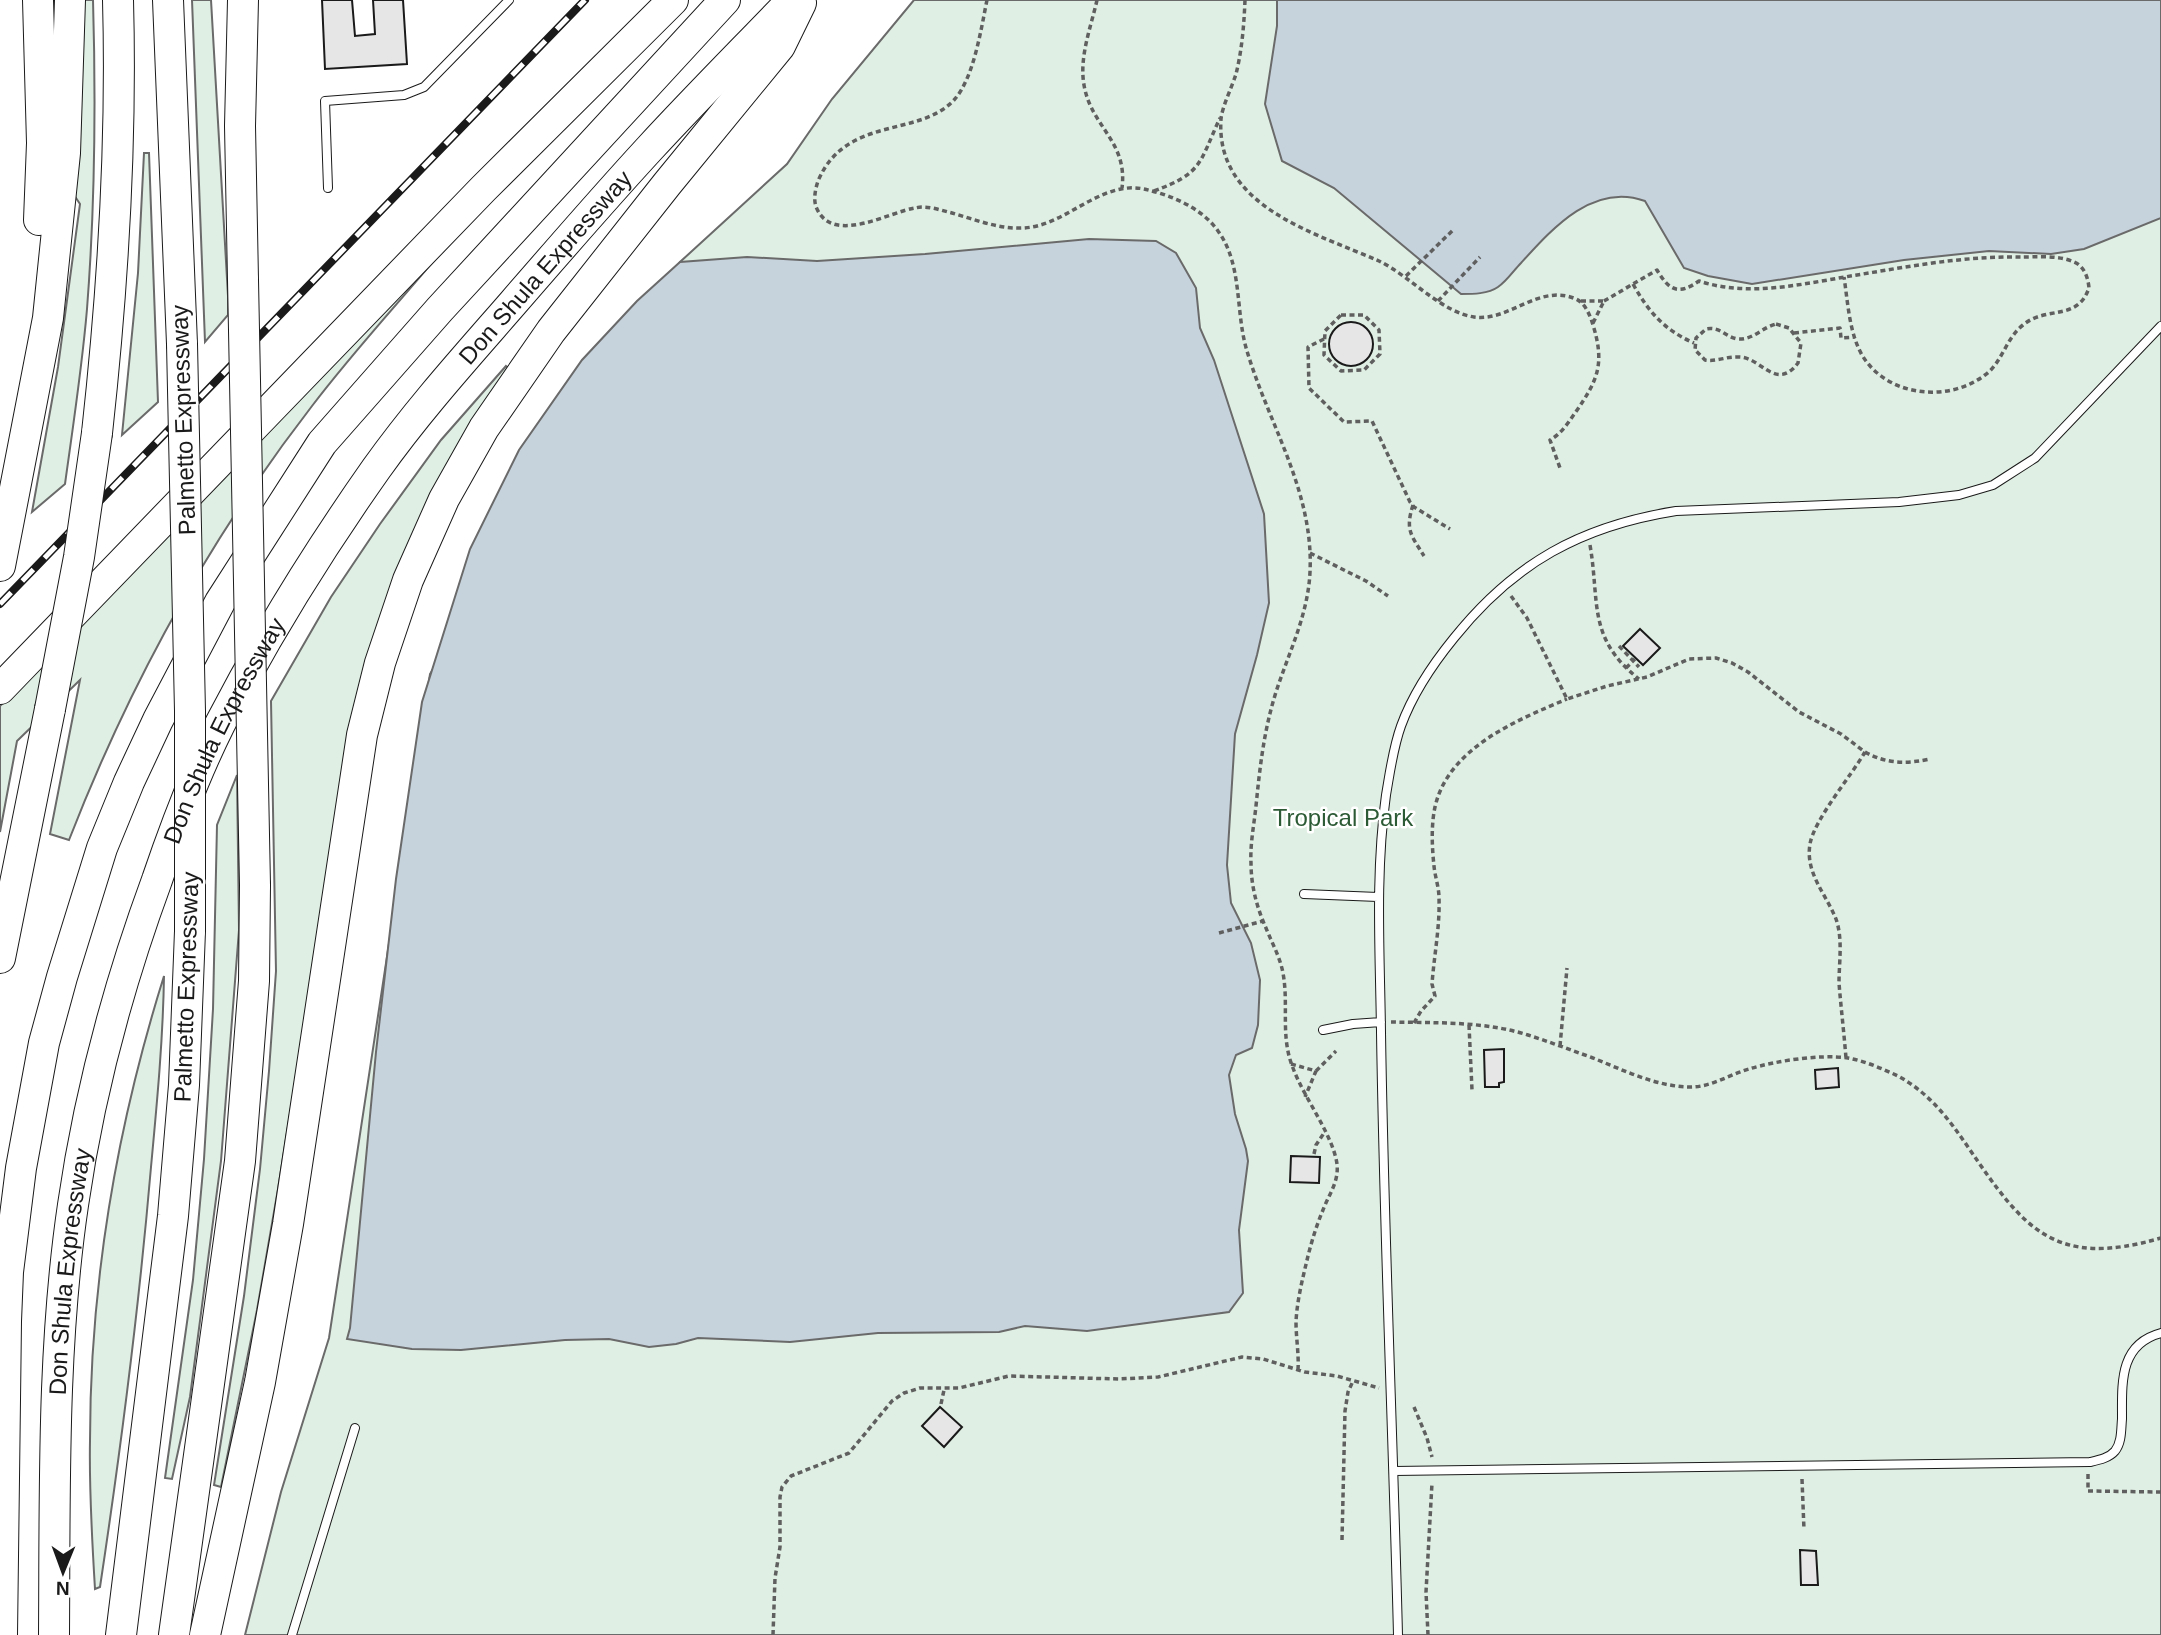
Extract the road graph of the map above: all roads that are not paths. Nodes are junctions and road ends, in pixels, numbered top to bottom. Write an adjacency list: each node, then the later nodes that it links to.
1 (38, 0): 15 (highway)
2 (70, 0): 15 (highway)
3 (118, 0): 20 (highway, bridge)
4 (167, 0): 28 (highway, Palmetto Expressway, bridge)
5 (225, 0): 12 (highway)
6 (243, 0): 12 (highway)
7 (509, 0): 13 (lane)
8 (673, 0): 17 (highway)
9 (725, 0): 26 (highway, Don Shula Expressway)
10 (792, 0): 27 (highway, Don Shula Expressway)
11 (803, 0): 30 (highway)
12 (241, 75): 29 (highway, bridge)
13 (328, 188)
14 (2161, 326): 19 (lane)
15 (35, 374): 16 (highway)
16 (0, 566)
17 (0, 689)
18 (1304, 894): 19 (lane)
19 (1378, 897): 21 (lane)
20 (0, 958)
21 (1381, 1022): 22 (lane); 25 (lane)
22 (1322, 1030)
23 (2161, 1333): 25 (lane)
24 (355, 1427): 31 (lane)
25 (1394, 1471): 32 (lane)
26 (2, 1635)
27 (54, 1635)
28 (121, 1635)
29 (174, 1635)
30 (205, 1635)
31 (292, 1635)
32 (1398, 1635)

